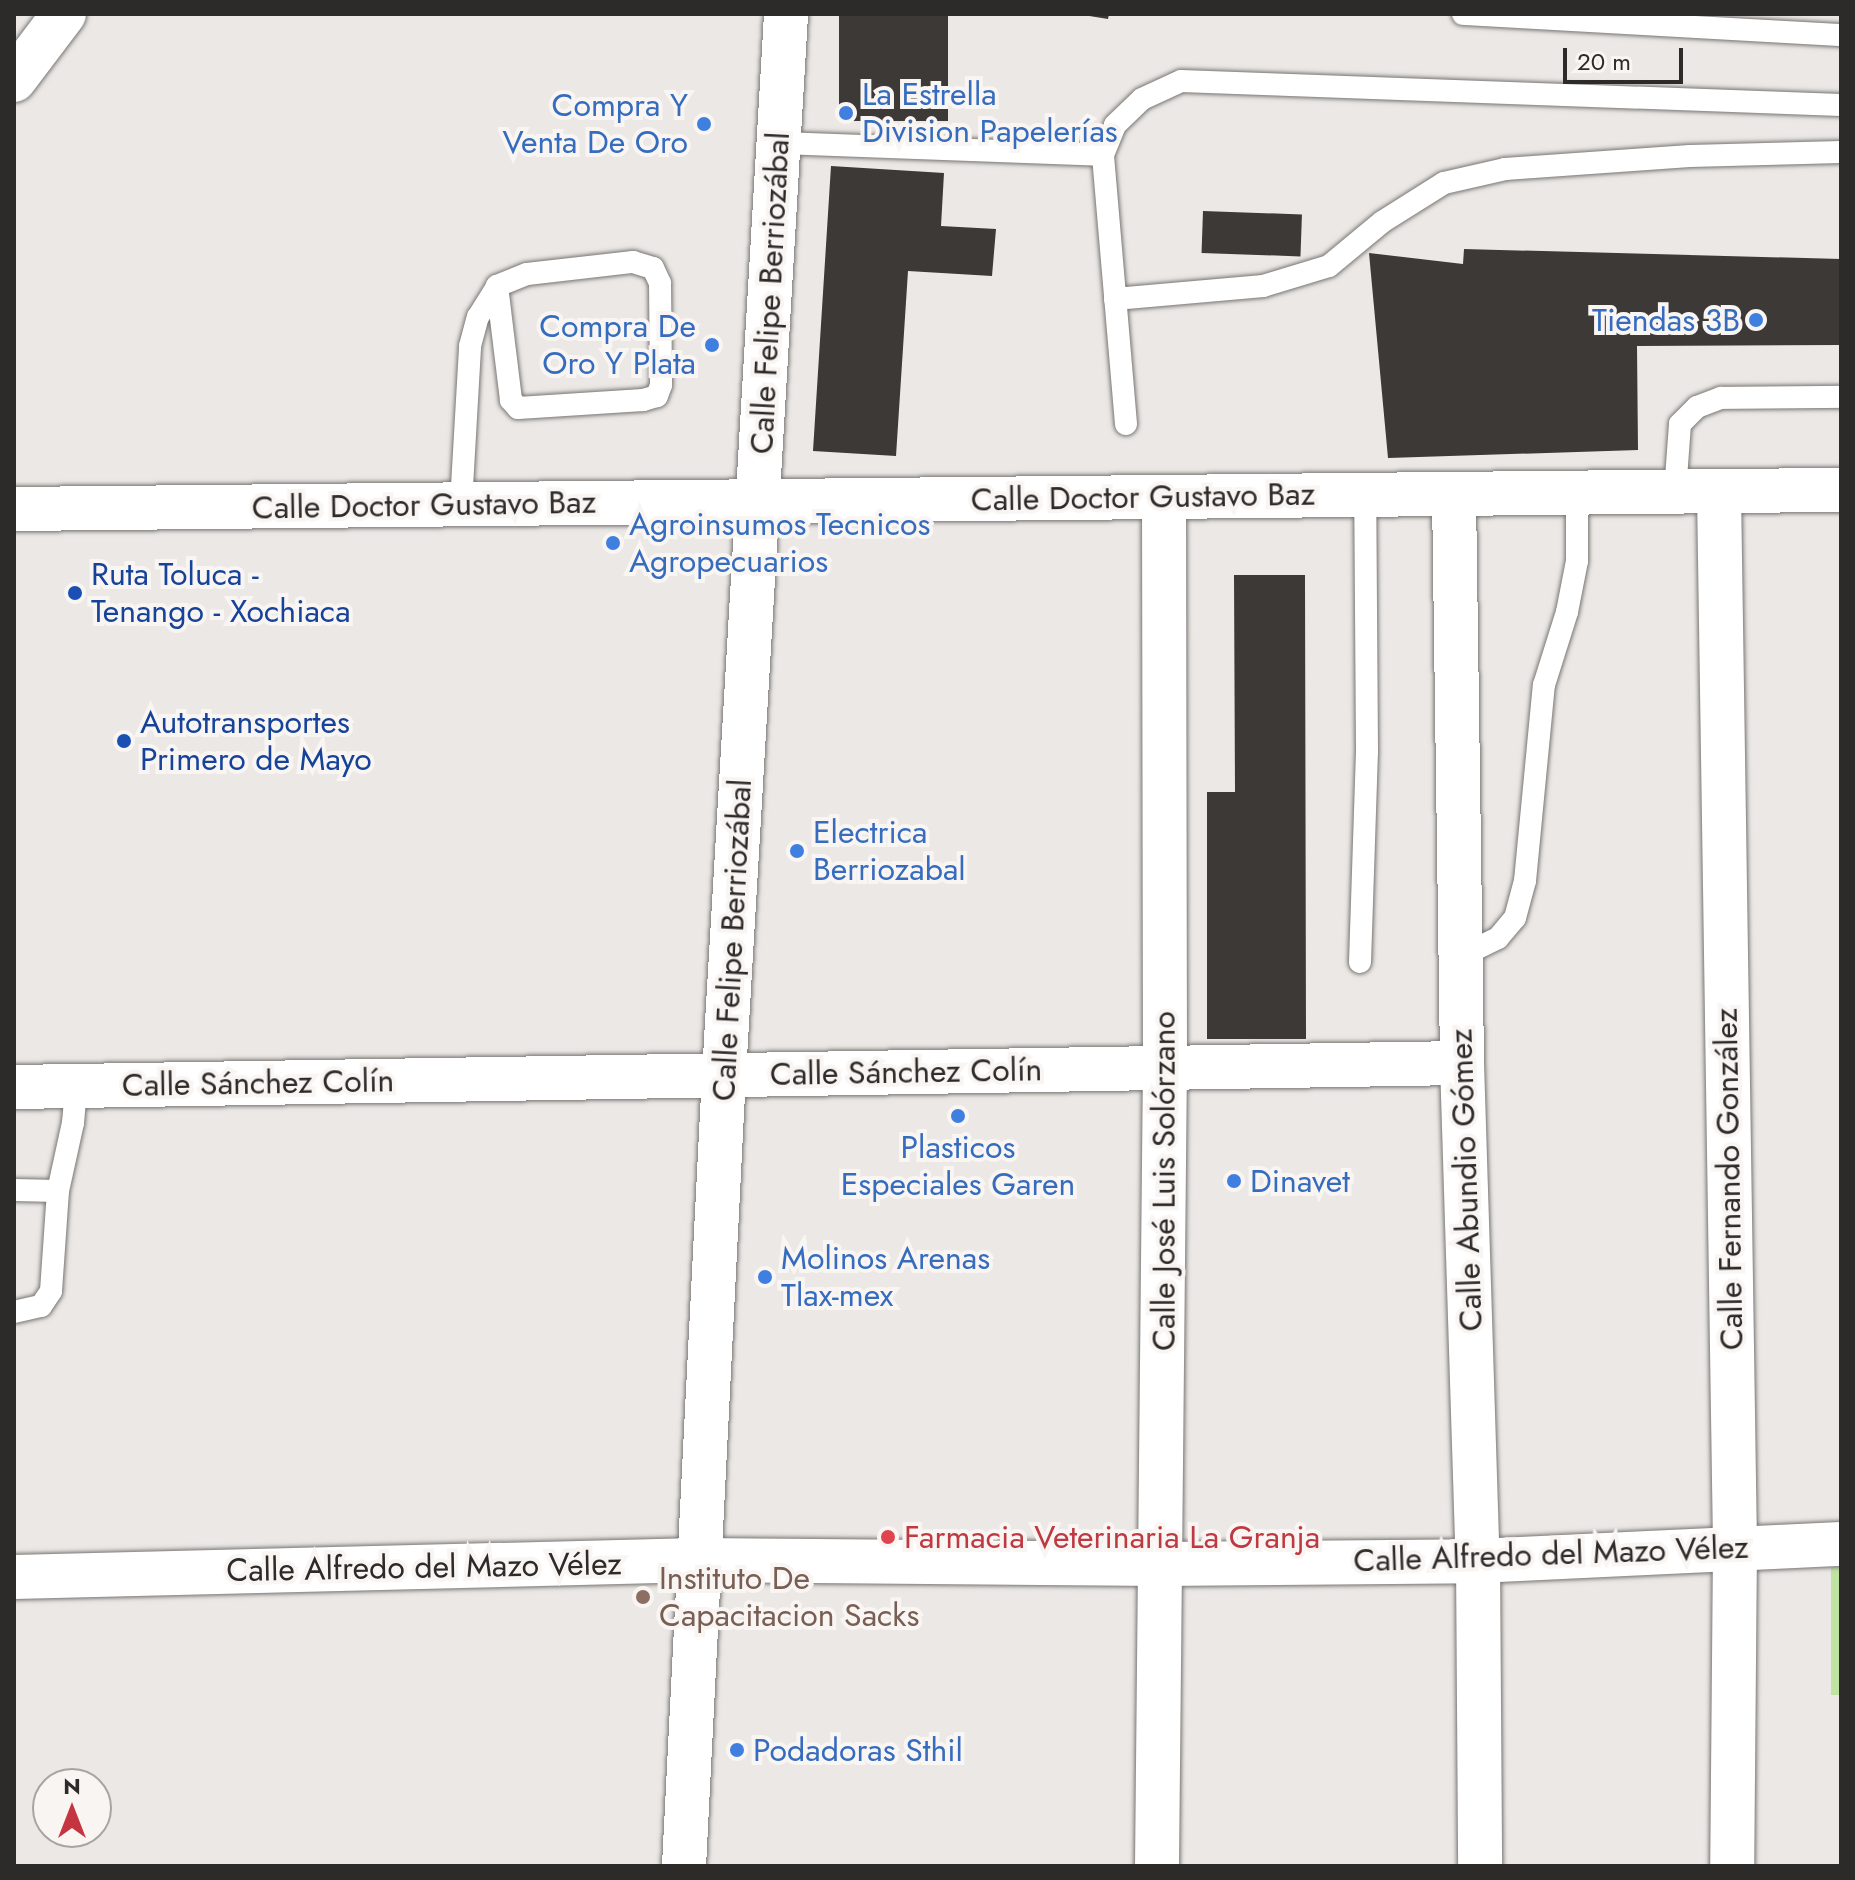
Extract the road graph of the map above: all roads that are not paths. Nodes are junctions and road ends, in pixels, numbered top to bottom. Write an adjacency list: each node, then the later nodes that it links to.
1 (64, 14): 5 (street)
2 (786, 14): 7 (street, Calle Felipe Berriozábal)
3 (1463, 14): 4 (lane)
4 (1841, 35)
5 (14, 80)
6 (1841, 105): 9 (lane)
7 (778, 143): 9 (lane); 21 (street, Calle Felipe Berriozábal)
8 (1841, 152): 11 (lane)
9 (1103, 155): 11 (lane)
10 (497, 286): 10 (lane); 22 (lane)
11 (1115, 299): 13 (lane)
12 (1841, 397): 15 (lane)
13 (1126, 424)
14 (1841, 490): 16 (street, Calle Doctor Gustavo Baz)
15 (1675, 492): 16 (street, Calle Doctor Gustavo Baz); 17 (street, Calle Doctor Gustavo Baz)
16 (1719, 492): 35 (street, Calle Fernando González)
17 (1577, 493): 18 (street, Calle Doctor Gustavo Baz); 24 (lane)
18 (1454, 494): 19 (street, Calle Doctor Gustavo Baz); 24 (street, Calle Abundio Gómez)
19 (1365, 495): 20 (street, Calle Doctor Gustavo Baz); 25 (lane)
20 (1164, 497): 21 (street, Calle Doctor Gustavo Baz); 27 (street, Calle José Luis Solórzano)
21 (757, 502): 22 (street, Calle Doctor Gustavo Baz); 28 (street, Calle Felipe Berriozábal)
22 (461, 504): 23 (street, Calle Doctor Gustavo Baz)
23 (14, 509)
24 (1461, 956): 26 (street, Calle Abundio Gómez)
25 (1360, 962)
26 (1462, 1063): 27 (street, Calle Sánchez Colín); 37 (street, Calle Abundio Gómez)
27 (1165, 1068): 28 (street, Calle Sánchez Colín); 38 (street, Calle José Luis Solórzano)
28 (724, 1074): 29 (street, Calle Sánchez Colín); 36 (street, Calle Felipe Berriozábal)
29 (76, 1086): 30 (street, Calle Sánchez Colín); 32 (lane)
30 (14, 1087)
31 (14, 1190): 32 (lane)
32 (58, 1191): 33 (lane)
33 (14, 1312)
34 (1841, 1544): 35 (street, Calle Alfredo del Mazo Vélez)
35 (1735, 1546): 37 (street, Calle Alfredo del Mazo Vélez); 43 (street, Calle Fernando González)
36 (698, 1560): 38 (street, Calle Alfredo del Mazo Vélez); 39 (street, Calle Alfredo del Mazo Vélez); 40 (street, Calle Felipe Berriozábal)
37 (1478, 1561): 38 (street, Calle Alfredo del Mazo Vélez); 42 (street, Calle Abundio Gómez)
38 (1161, 1564): 41 (street, Calle José Luis Solórzano)
39 (14, 1577)
40 (684, 1866)
41 (1157, 1866)
42 (1480, 1866)
43 (1732, 1866)

